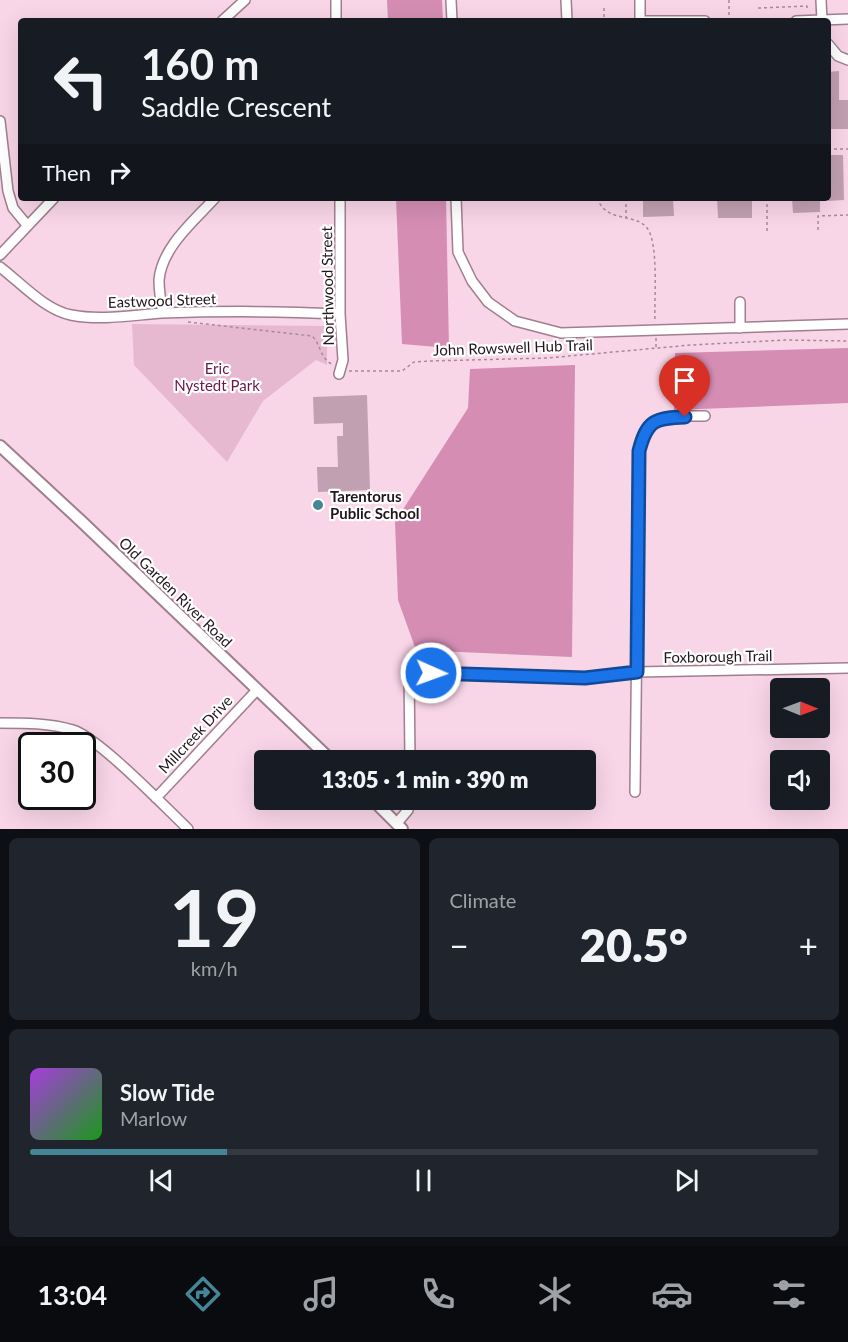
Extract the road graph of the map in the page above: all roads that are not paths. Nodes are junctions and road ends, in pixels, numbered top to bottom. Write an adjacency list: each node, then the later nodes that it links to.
1 (245, 0): 7 (street)
2 (336, 0): 8 (street)
3 (452, 0): 9 (street)
4 (566, 0): 10 (street)
5 (640, 0): 11 (street)
6 (821, 0): 12 (street)
7 (225, 18)
8 (336, 18)
9 (452, 18)
10 (567, 18)
11 (640, 18)
12 (821, 18)
13 (848, 19): 14 (street)
14 (831, 20)
15 (831, 48): 16 (street)
16 (848, 60)
17 (0, 121): 18 (street)
18 (1, 156): 23 (street)
19 (51, 201): 23 (street)
20 (212, 201): 27 (street)
21 (340, 201): 28 (street, Northwood Street)
22 (456, 201): 30 (street)
23 (27, 225): 24 (street)
24 (0, 255)
25 (0, 267): 27 (street, Eastwood Street)
26 (740, 302): 30 (street)
27 (163, 314): 28 (street, Eastwood Street)
28 (340, 314): 31 (street, Northwood Street)
29 (848, 324): 30 (street)
30 (740, 328)
31 (340, 371)
32 (705, 416): 35 (street)
33 (0, 446): 36 (main road, Old Garden River Road)
34 (848, 668): 35 (street, Foxborough Trail)
35 (637, 672): 39 (street, Foxborough Trail); 40 (street)
36 (256, 691): 38 (main road, Old Garden River Road); 41 (street, Millcreek Drive)
37 (0, 723): 41 (street)
38 (320, 750)
39 (410, 750)
40 (635, 792)
41 (156, 798): 45 (street)
42 (383, 810): 44 (main road)
43 (408, 810): 44 (street)
44 (400, 826)
45 (188, 829)

